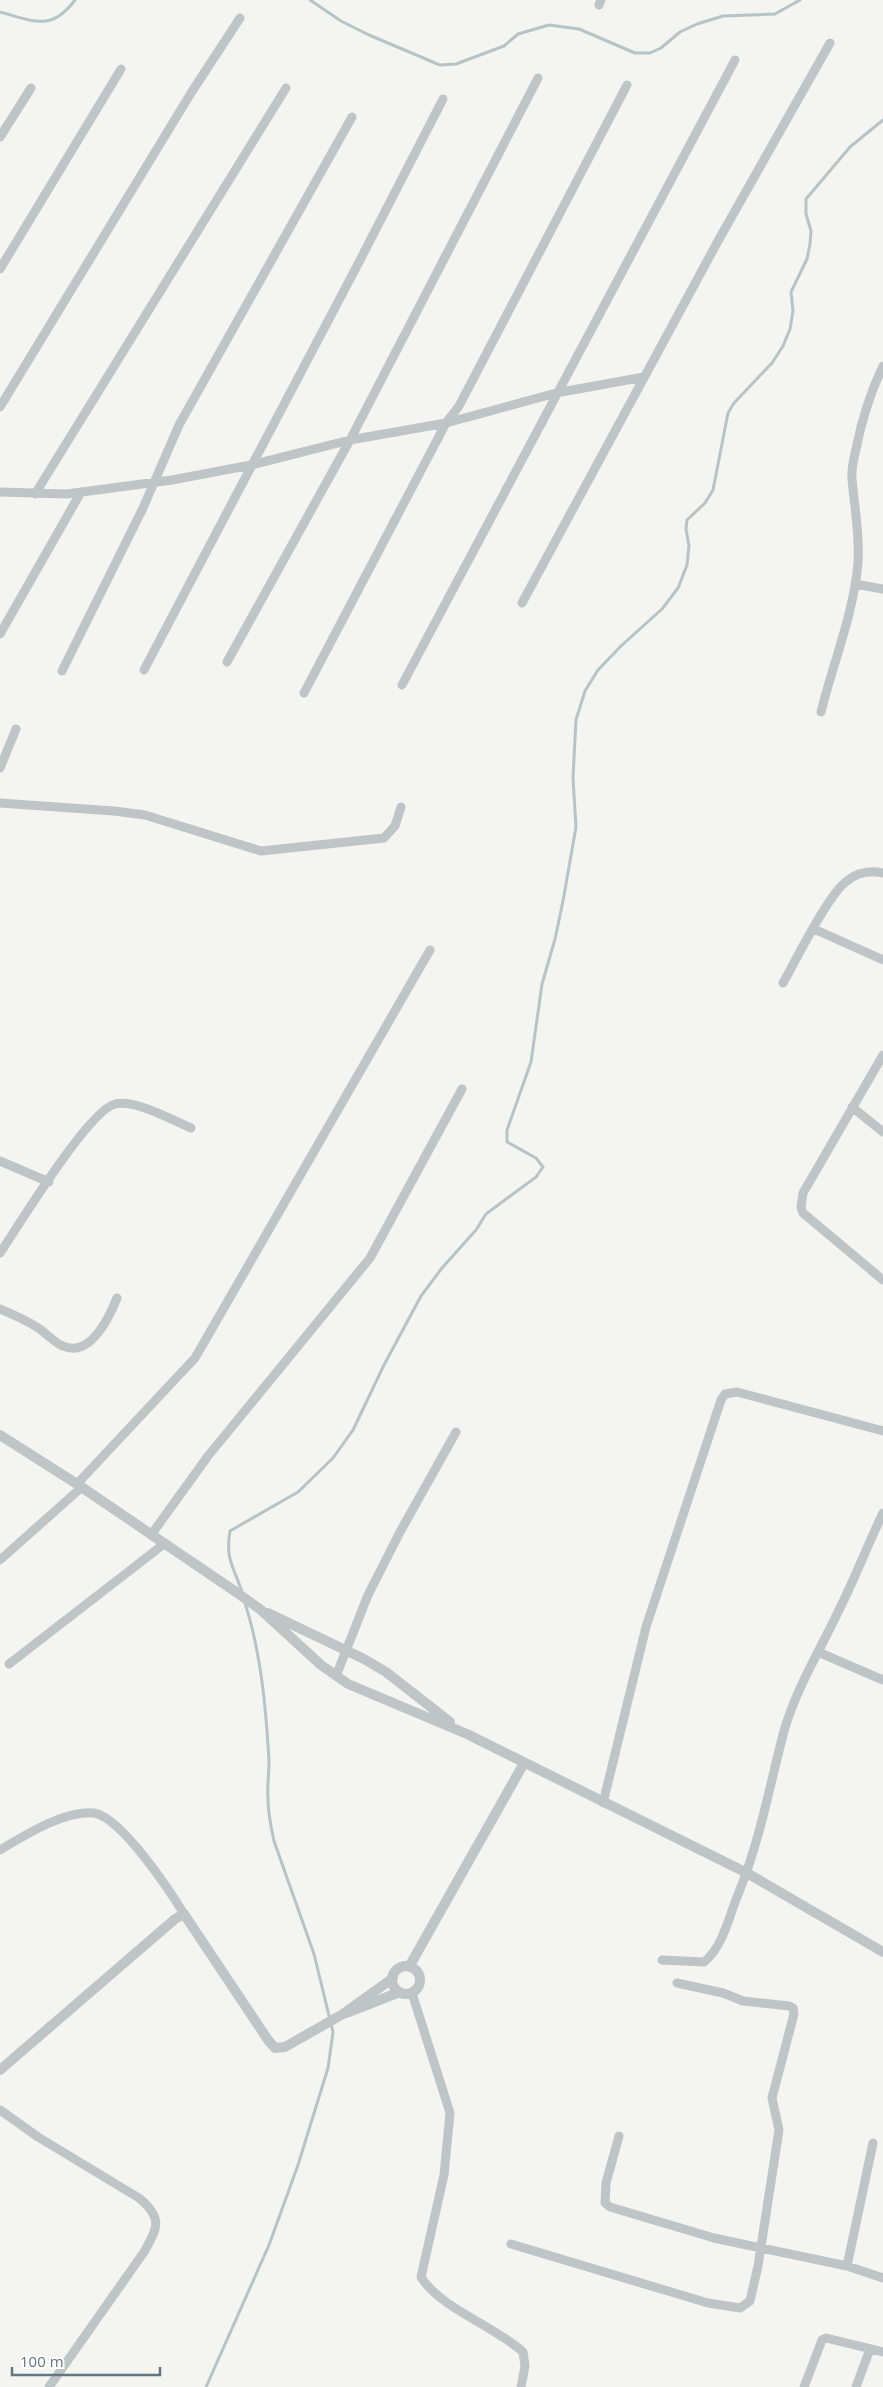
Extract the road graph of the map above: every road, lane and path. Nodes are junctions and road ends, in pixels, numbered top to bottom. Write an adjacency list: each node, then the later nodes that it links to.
1 (240, 18): 16 (street)
2 (830, 43): 14 (street)
3 (735, 60): 15 (street)
4 (121, 68): 12 (street)
5 (538, 78): 18 (street)
6 (627, 85): 17 (street)
7 (31, 88): 11 (street)
8 (286, 88): 23 (street)
9 (442, 98): 19 (street)
10 (352, 117): 20 (street)
11 (0, 137)
12 (0, 269)
13 (883, 366): 24 (street)
14 (644, 377): 15 (street); 26 (street)
15 (556, 393): 17 (street); 31 (street)
16 (0, 407)
17 (446, 423): 18 (street); 32 (street)
18 (350, 440): 19 (street); 28 (street)
19 (251, 465): 20 (street); 29 (street)
20 (154, 483): 22 (street); 30 (street)
21 (0, 492): 23 (street)
22 (81, 492): 23 (street); 27 (street)
23 (35, 494)
24 (855, 584): 25 (street); 33 (street)
25 (883, 588)
26 (522, 603)
27 (0, 634)
28 (227, 662)
29 (144, 670)
30 (62, 671)
31 (402, 685)
32 (304, 693)
33 (821, 712)
34 (16, 729): 35 (street)
35 (0, 768)
36 (0, 803): 37 (street)
37 (401, 807)
38 (883, 872): 39 (street)
39 (814, 928): 41 (street); 42 (street)
40 (430, 950): 57 (street)
41 (883, 960)
42 (783, 982)
43 (883, 1055): 45 (street)
44 (462, 1089): 59 (street)
45 (852, 1107): 47 (street); 51 (street)
46 (191, 1128): 49 (street)
47 (883, 1132)
48 (0, 1161): 49 (street)
49 (49, 1182): 50 (street)
50 (0, 1254)
51 (883, 1280)
52 (117, 1298): 53 (street)
53 (0, 1310)
54 (883, 1431): 70 (street)
55 (456, 1432): 63 (street)
56 (0, 1435): 57 (street)
57 (79, 1485): 59 (street); 61 (street)
58 (883, 1513): 64 (street)
59 (151, 1535): 60 (street)
60 (164, 1544): 62 (street); 65 (street)
61 (0, 1560)
62 (261, 1610): 63 (street); 66 (street)
63 (347, 1649): 66 (street); 68 (street)
64 (818, 1652): 67 (street); 72 (street)
65 (9, 1664)
66 (336, 1676): 68 (street)
67 (883, 1680)
68 (467, 1734): 69 (street)
69 (524, 1763): 70 (street); 76 (street)
70 (603, 1803): 72 (street)
71 (0, 1850): 73 (street)
72 (746, 1873): 74 (street); 75 (street)
73 (184, 1914): 81 (street); 82 (street)
74 (883, 1952)
75 (662, 1960)
76 (409, 1967): 77 (street); 80 (street)
77 (393, 1978): 79 (street); 81 (street)
78 (676, 1983): 87 (street)
79 (400, 1992): 80 (street); 81 (street)
80 (412, 1993): 93 (street)
81 (343, 2014)
82 (0, 2070)
83 (0, 2110): 92 (street)
84 (619, 2136): 87 (street)
85 (873, 2143): 88 (street)
86 (511, 2244): 87 (street)
87 (759, 2249): 88 (street)
88 (847, 2266): 89 (street)
89 (883, 2278)
90 (870, 2349): 91 (street); 94 (street); 95 (street)
91 (883, 2352)
92 (49, 2387)
93 (522, 2387)
94 (804, 2387)
95 (856, 2387)

